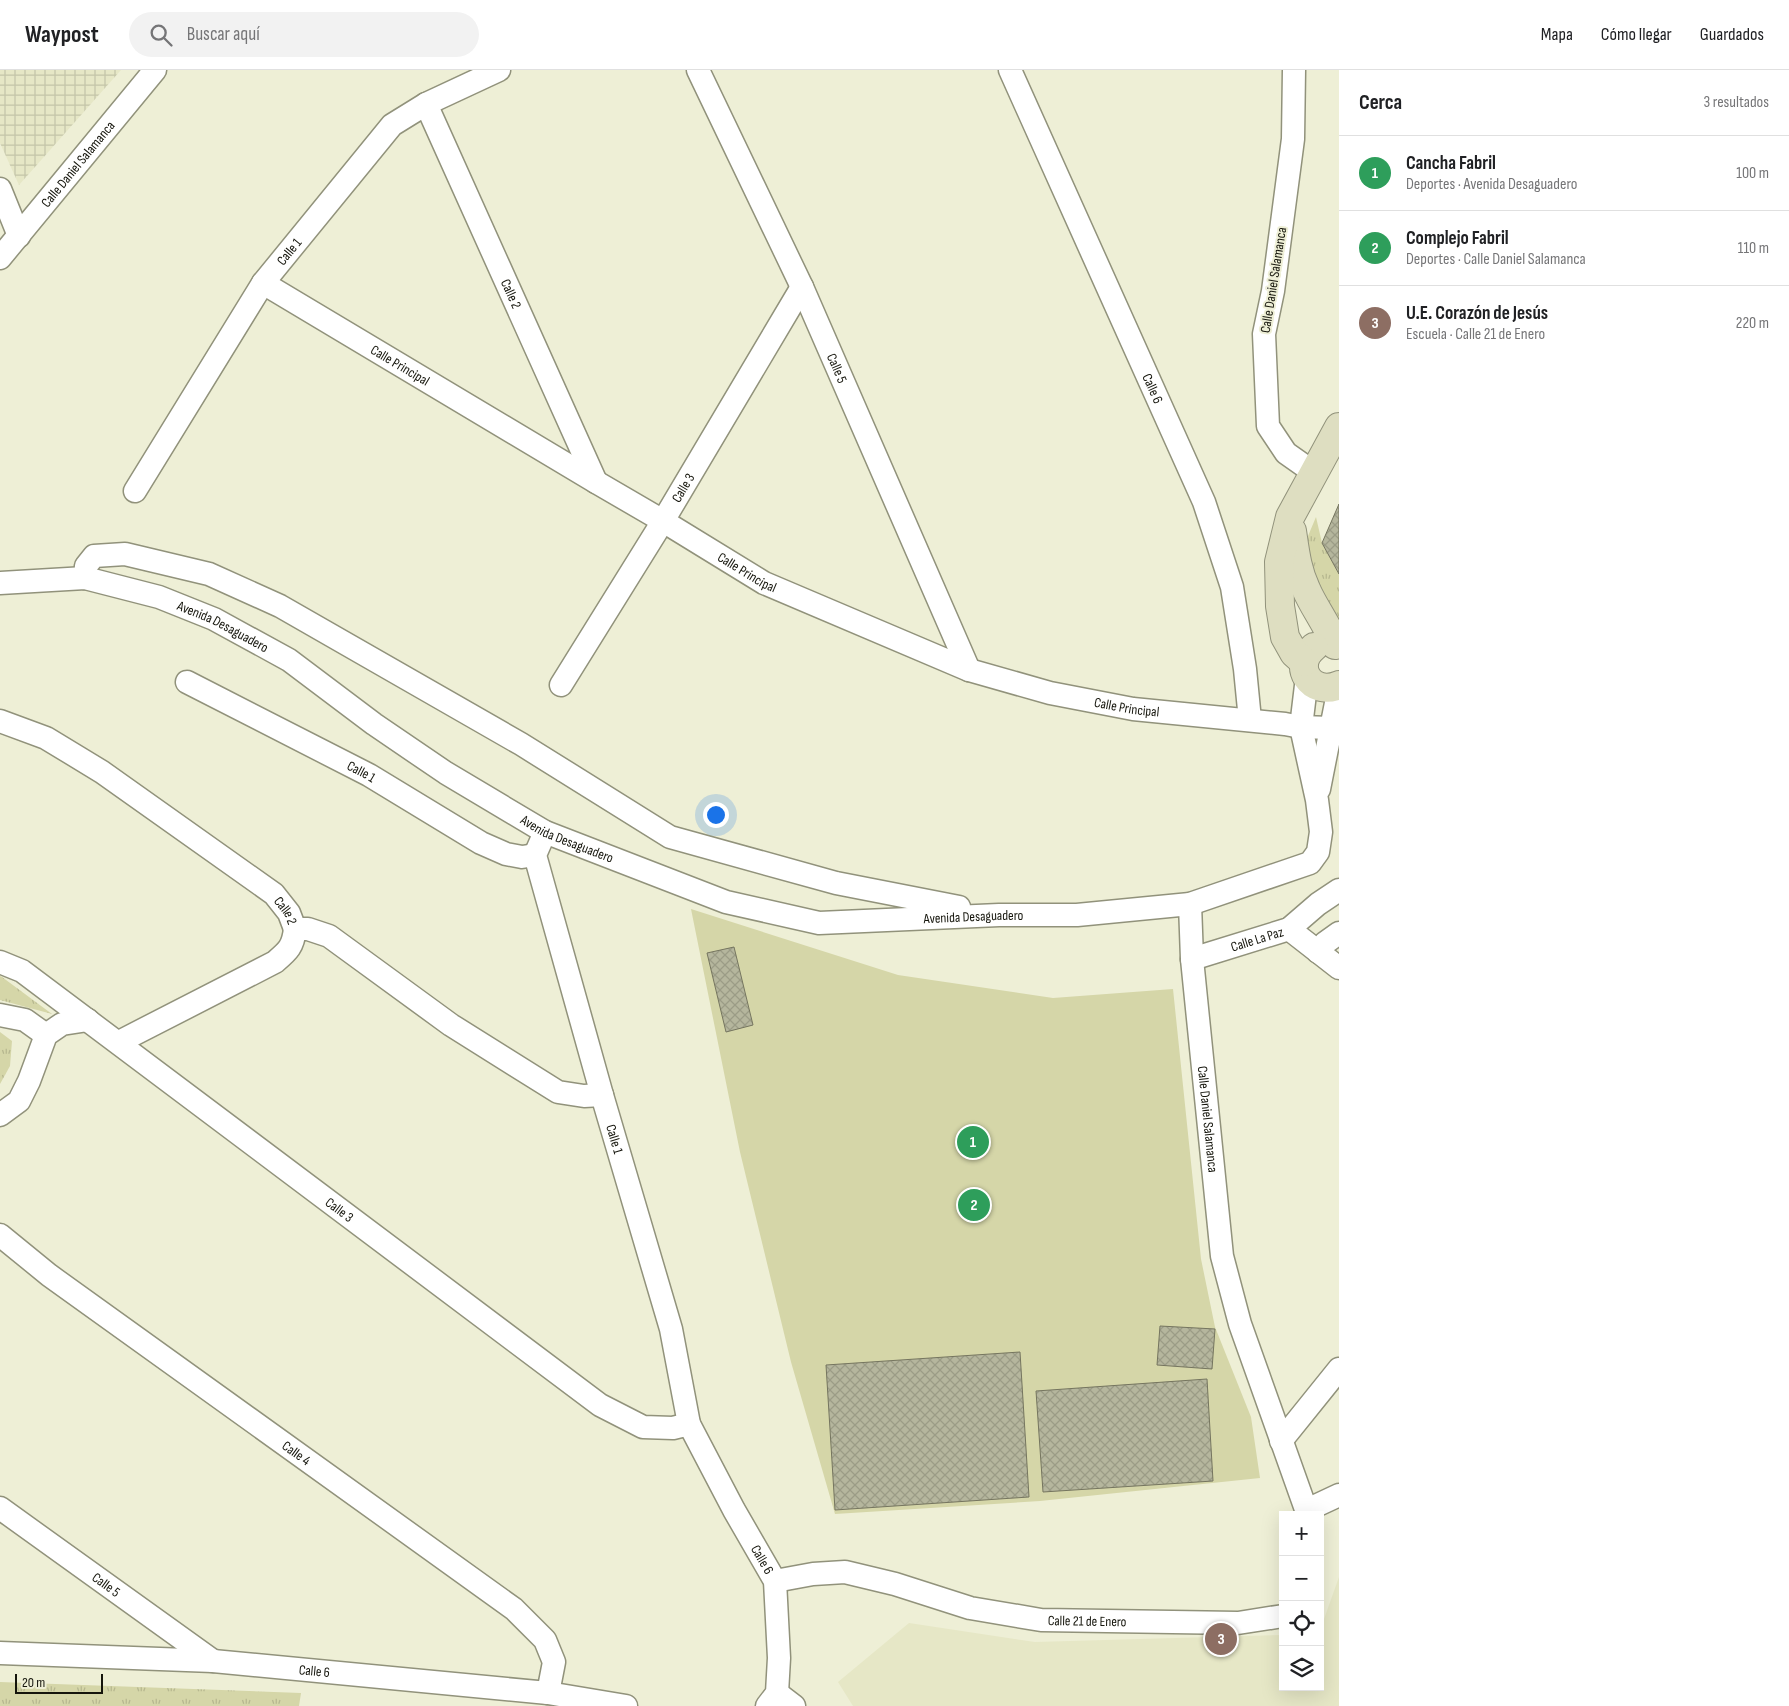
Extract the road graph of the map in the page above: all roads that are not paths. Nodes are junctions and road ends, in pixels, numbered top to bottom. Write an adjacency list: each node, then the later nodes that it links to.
1 (155, 70): 8 (street, Calle Daniel Salamanca)
2 (499, 70): 6 (street, Calle 1)
3 (698, 70): 11 (street, Calle 5)
4 (1010, 70): 26 (street, Calle 6)
5 (1294, 70): 13 (street, Calle Daniel Salamanca)
6 (426, 104): 10 (street, Calle 1); 14 (street, Calle 2)
7 (0, 189): 8 (street)
8 (19, 236): 9 (street, Calle Daniel Salamanca)
9 (0, 258)
10 (263, 283): 14 (street, Calle Principal); 15 (street, Calle 1)
11 (802, 287): 17 (street, Calle 3); 22 (street, Calle 5)
12 (1339, 427): 13 (main road)
13 (1313, 472): 16 (main road)
14 (596, 482): 17 (street, Calle Principal)
15 (135, 491)
16 (1290, 517): 20 (main road); 21 (main road)
17 (663, 520): 22 (street, Calle Principal); 24 (street, Calle 3)
18 (85, 578): 19 (street, Avenida Desaguadero); 31 (street, Avenida Desaguadero); 35 (street)
19 (0, 583)
20 (1337, 646): 21 (main road)
21 (1306, 669): 25 (main road); 28 (street)
22 (969, 670): 26 (street, Calle Principal)
23 (187, 682): 32 (street, Calle 1)
24 (561, 685)
25 (1339, 686): 29 (street)
26 (1250, 720): 28 (street, Calle Principal)
27 (0, 721): 36 (street, Calle 2)
28 (1293, 726): 29 (street, Calle Principal); 30 (street)
29 (1331, 728): 30 (street)
30 (1317, 800): 34 (street)
31 (545, 832): 32 (street); 35 (street, Avenida Desaguadero)
32 (535, 855): 47 (street, Calle 1)
33 (1339, 890): 37 (street, Calle La Paz)
34 (1190, 904): 35 (street, Avenida Desaguadero); 40 (street, Calle Daniel Salamanca)
35 (999, 915)
36 (295, 929): 46 (street); 47 (street, Calle 2)
37 (1289, 929): 39 (street); 40 (street, Calle La Paz)
38 (1339, 933): 39 (street)
39 (1318, 952): 42 (street)
40 (1192, 959): 52 (street, Calle Daniel Salamanca)
41 (0, 962): 44 (street, Calle 3)
42 (1339, 968)
43 (0, 1015): 45 (street)
44 (88, 1020): 45 (street); 46 (street, Calle 3)
45 (46, 1035): 48 (street)
46 (119, 1042): 51 (street, Calle 3)
47 (602, 1095): 51 (street, Calle 1)
48 (0, 1115)
49 (0, 1234): 61 (street, Calle 4)
50 (1339, 1368): 52 (street)
51 (690, 1424): 57 (street, Calle 6)
52 (1281, 1441): 55 (street, Calle Daniel Salamanca)
53 (1339, 1495): 56 (street)
54 (0, 1508): 60 (street, Calle 5)
55 (1308, 1511)
56 (1310, 1511)
57 (775, 1581): 58 (street, Calle 21 de Enero); 62 (street, Calle 6)
58 (1279, 1617)
59 (0, 1653): 60 (street, Calle 6)
60 (213, 1661): 61 (street, Calle 6)
61 (548, 1693): 63 (street, Calle 6)
62 (779, 1702)
63 (626, 1706)

